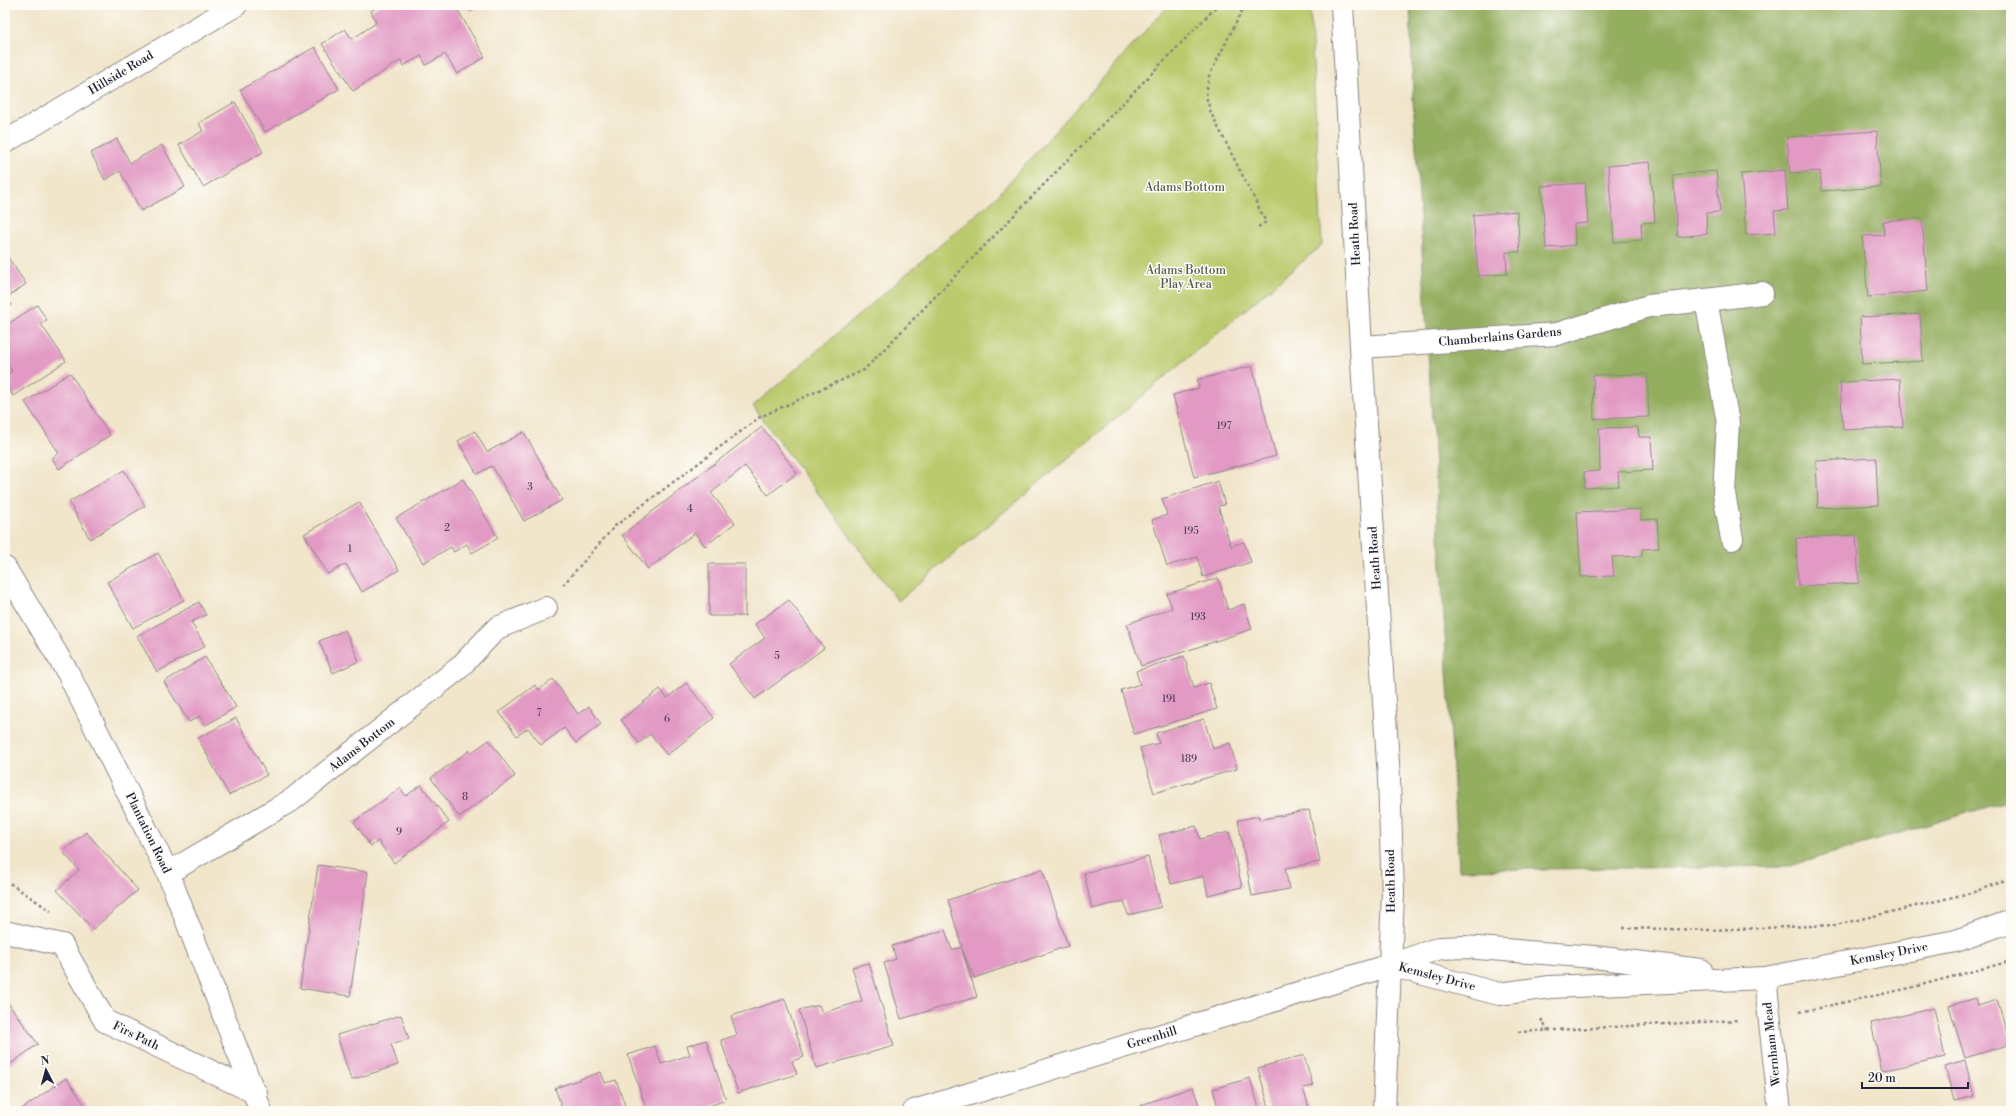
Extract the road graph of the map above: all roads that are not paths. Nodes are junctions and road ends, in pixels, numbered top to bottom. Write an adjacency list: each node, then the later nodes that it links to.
1 (236, 5): 3 (street, Hillside Road)
2 (1342, 5): 7 (street, Heath Road)
3 (211, 11): 4 (street, Hillside Road)
4 (5, 142)
5 (1762, 293): 6 (street, Chamberlains Gardens)
6 (1706, 300): 7 (street, Chamberlains Gardens); 8 (street)
7 (1361, 347): 14 (street, Heath Road)
8 (1732, 539)
9 (5, 568): 11 (street, Plantation Road)
10 (546, 608): 11 (street, Adams Bottom)
11 (168, 873): 16 (street, Plantation Road)
12 (2011, 921): 15 (street, Kemsley Drive)
13 (5, 932): 16 (street, Firs Path)
14 (1390, 965): 15 (street, Kemsley Drive); 15 (street, Kemsley Drive); 17 (street, Greenhill); 18 (street, Heath Road)
15 (1765, 978): 19 (street, Wernham Mead)
16 (258, 1102)
17 (920, 1110)
18 (1384, 1111)
19 (1780, 1111)

